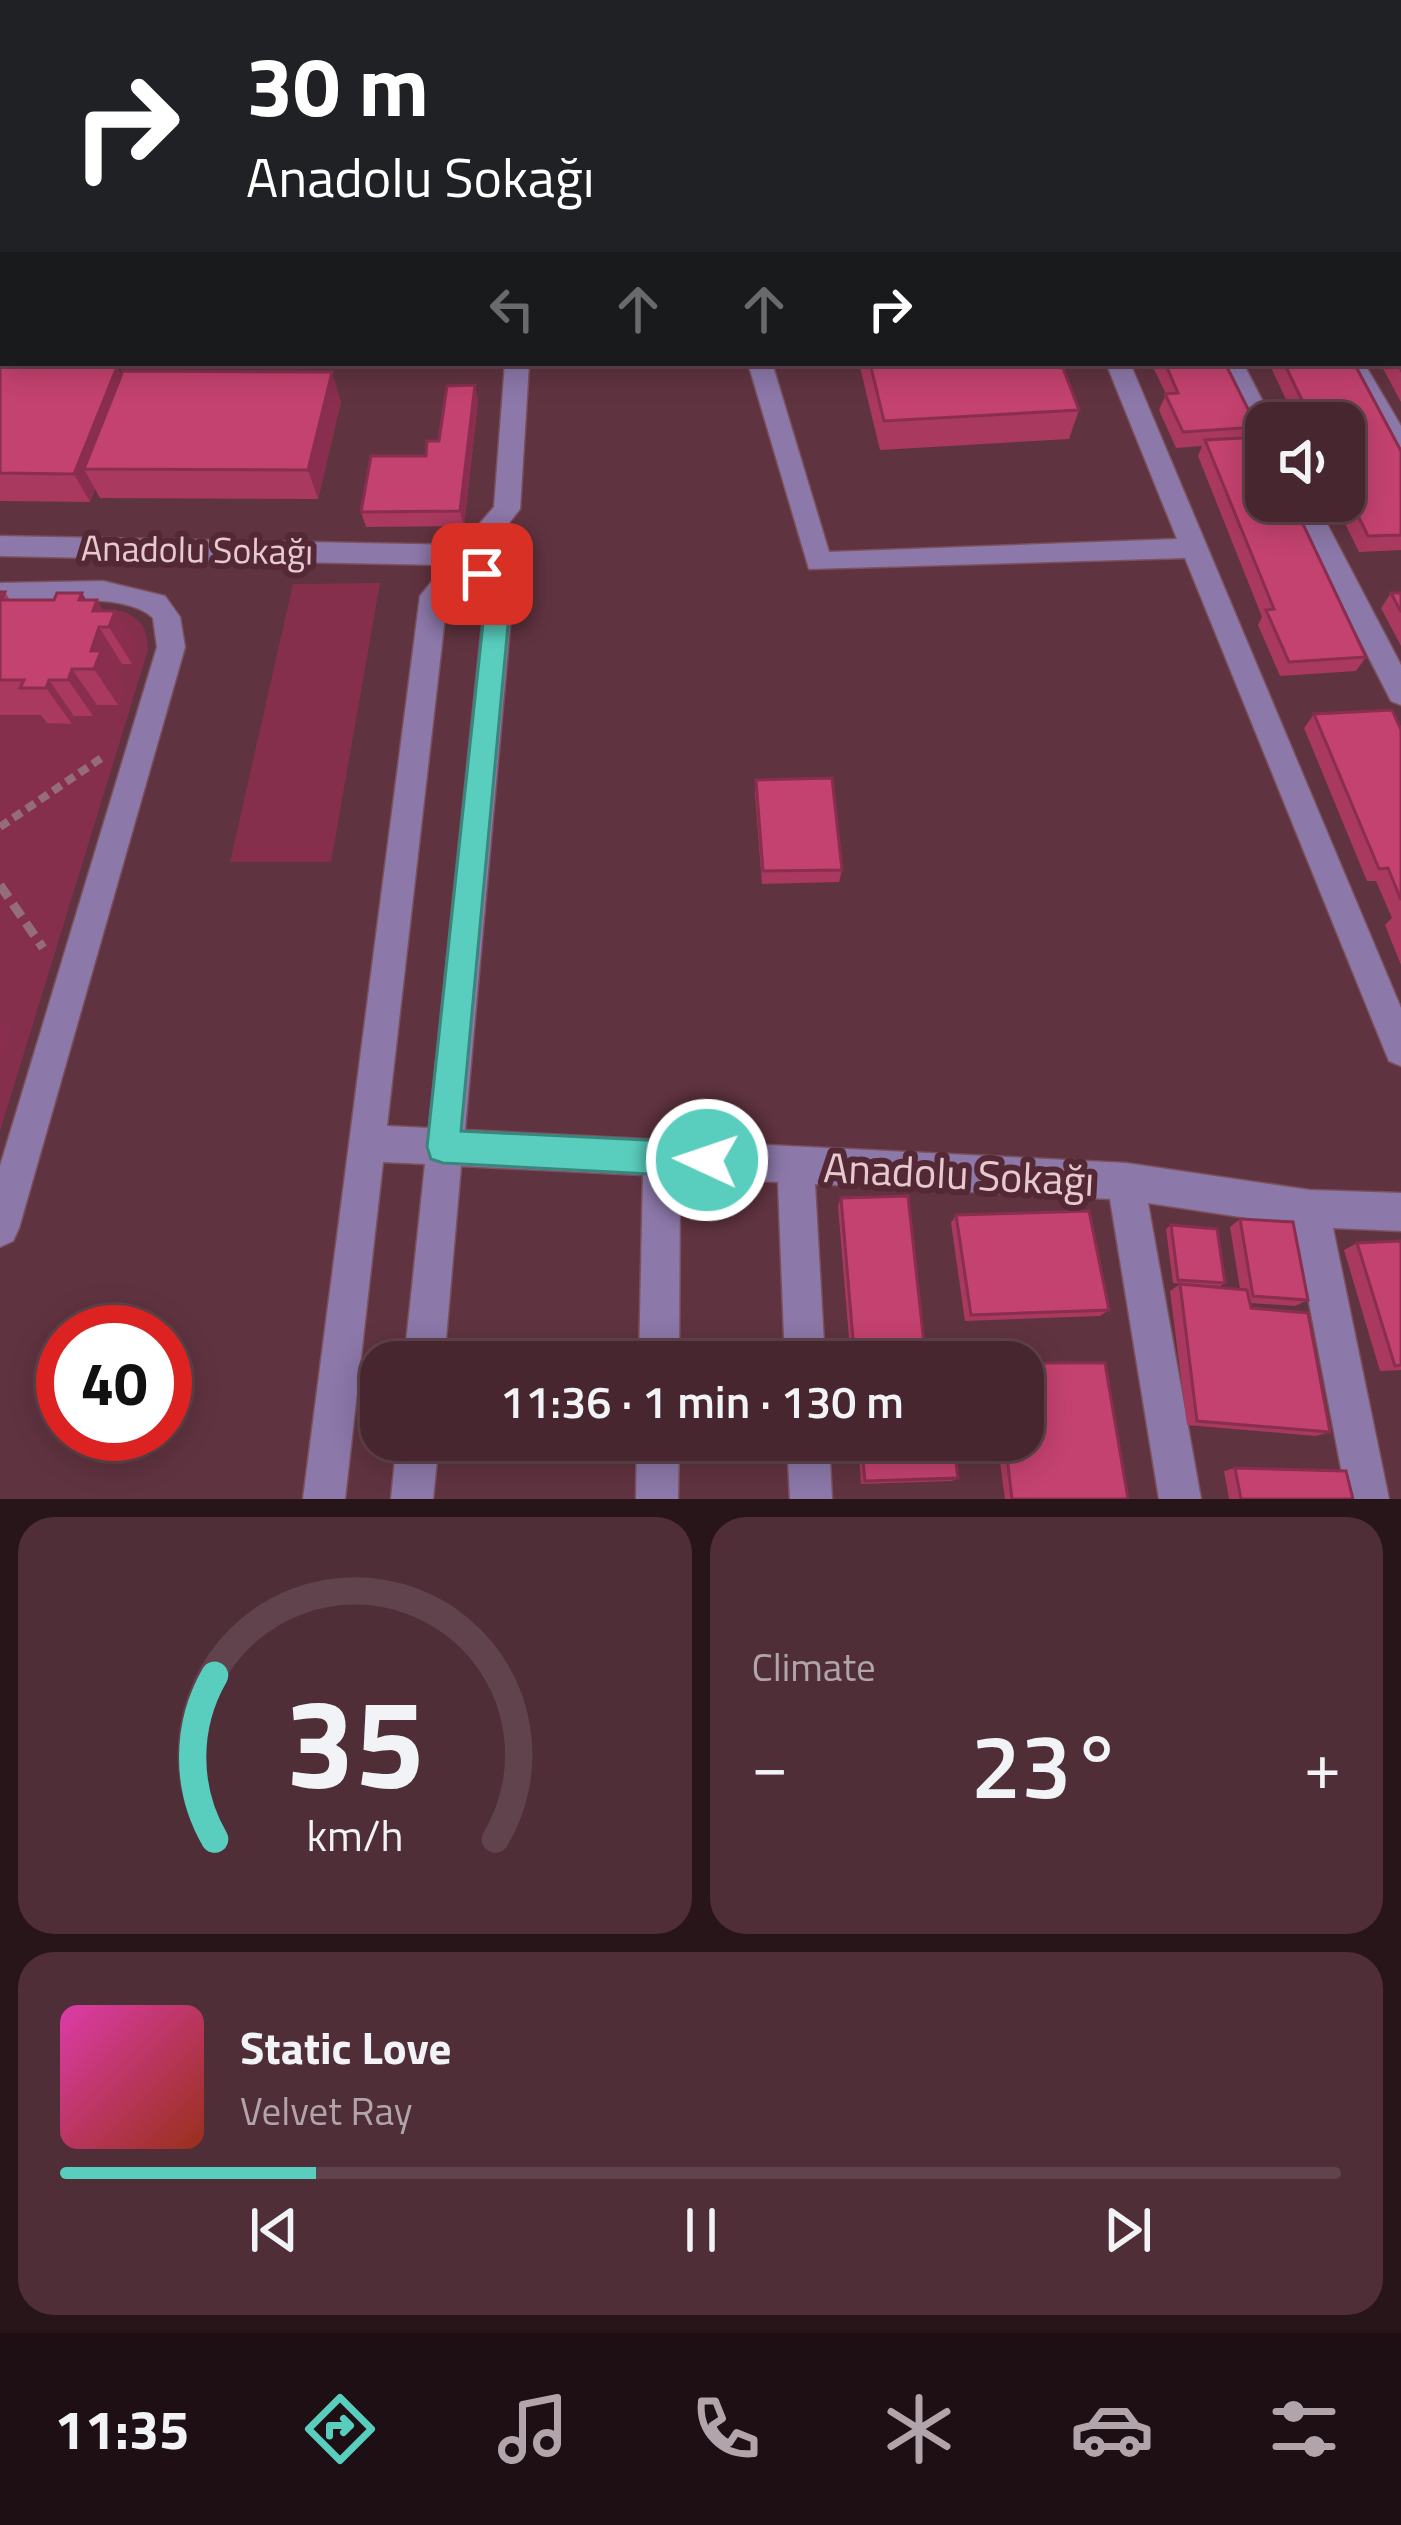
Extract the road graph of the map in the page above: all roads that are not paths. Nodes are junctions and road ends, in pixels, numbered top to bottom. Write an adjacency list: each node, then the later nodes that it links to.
1 (517, 366): 11 (street)
2 (761, 366): 10 (street)
3 (1119, 366): 10 (street)
4 (1233, 366): 6 (street)
5 (1354, 366): 7 (street)
6 (1251, 402)
7 (1401, 447)
8 (1313, 522): 13 (street)
9 (0, 546): 11 (street, Anadolu Sokağı)
10 (1196, 548): 14 (street)
11 (465, 555): 15 (street); 16 (street)
12 (0, 592): 20 (street)
13 (1401, 693)
14 (1401, 1049)
15 (370, 1143): 16 (street, Anadolu Sokağı); 30 (street)
16 (443, 1147): 17 (street, Anadolu Sokağı); 24 (street)
17 (662, 1158): 18 (street, Anadolu Sokağı); 25 (street)
18 (796, 1165): 19 (street, Anadolu Sokağı); 26 (street)
19 (1126, 1181): 21 (street, Anadolu Sokağı); 34 (street)
20 (6, 1190): 23 (street)
21 (1310, 1209): 22 (street, Anadolu Sokağı); 35 (street)
22 (1401, 1212)
23 (0, 1228)
24 (426, 1341)
25 (659, 1341)
26 (804, 1341)
27 (416, 1461): 31 (street)
28 (658, 1461): 32 (street)
29 (809, 1461): 33 (street)
30 (324, 1499)
31 (412, 1499)
32 (657, 1499)
33 (811, 1499)
34 (1180, 1499)
35 (1368, 1499)

